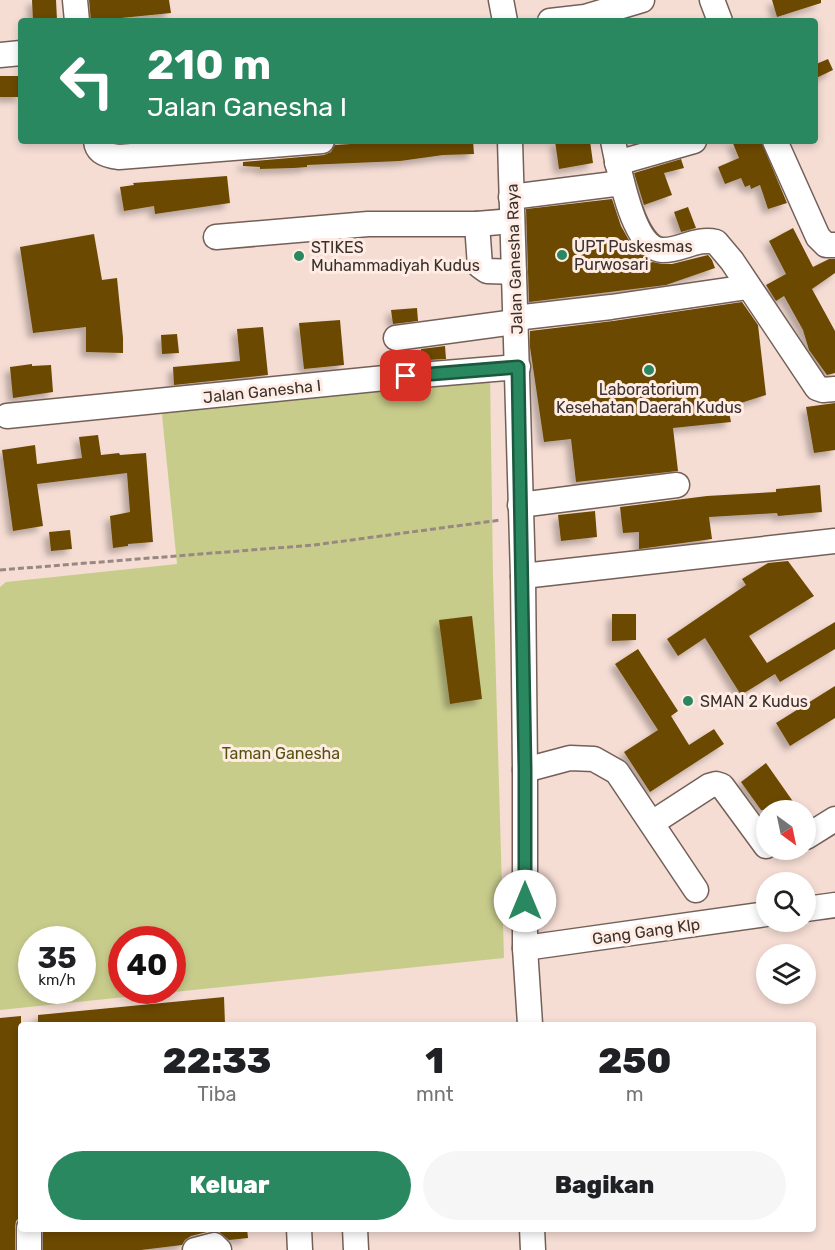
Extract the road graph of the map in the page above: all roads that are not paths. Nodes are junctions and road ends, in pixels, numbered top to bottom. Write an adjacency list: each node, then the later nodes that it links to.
1 (75, 0): 5 (street)
2 (501, 0): 6 (street)
3 (642, 0): 7 (street)
4 (712, 0): 8 (street)
5 (77, 18)
6 (504, 18)
7 (589, 18)
8 (719, 18)
9 (18, 53): 10 (street)
10 (0, 55)
11 (96, 144): 12 (street)
12 (284, 144)
13 (510, 144): 17 (street, Jalan Ganesha Raya)
14 (683, 144): 16 (street)
15 (776, 144): 20 (street)
16 (617, 162): 17 (street); 22 (street)
17 (512, 209): 18 (street); 21 (street, Jalan Ganesha Raya)
18 (477, 224): 19 (street); 21 (street)
19 (216, 237)
20 (835, 245)
21 (514, 272): 23 (street, Jalan Ganesha Raya)
22 (748, 287): 23 (street); 26 (street)
23 (515, 320): 24 (street); 25 (street, Jalan Ganesha Raya)
24 (396, 338)
25 (518, 367): 27 (street, Jalan Ganesha I); 29 (street, Jalan Ganesha Raya)
26 (835, 388)
27 (7, 416)
28 (677, 485): 29 (street)
29 (520, 511): 31 (street, Jalan Ganesha Raya)
30 (835, 541): 31 (street)
31 (523, 576): 32 (street, Jalan Ganesha Raya)
32 (525, 770): 34 (street); 41 (street, Jalan Ganesha Raya)
33 (835, 819): 35 (street)
34 (652, 823): 36 (street); 37 (street)
35 (816, 831)
36 (756, 832)
37 (696, 890)
38 (835, 905): 39 (street)
39 (816, 908)
40 (756, 915): 41 (street, Gang Gang Klp)
41 (525, 948): 42 (street, Jalan Ganesha Raya)
42 (530, 1022)
43 (29, 1232): 47 (street)
44 (299, 1232): 50 (street)
45 (355, 1232): 51 (street)
46 (532, 1232): 52 (street)
47 (29, 1250)
48 (195, 1250): 49 (street)
49 (219, 1250)
50 (300, 1250)
51 (356, 1250)
52 (532, 1250)

